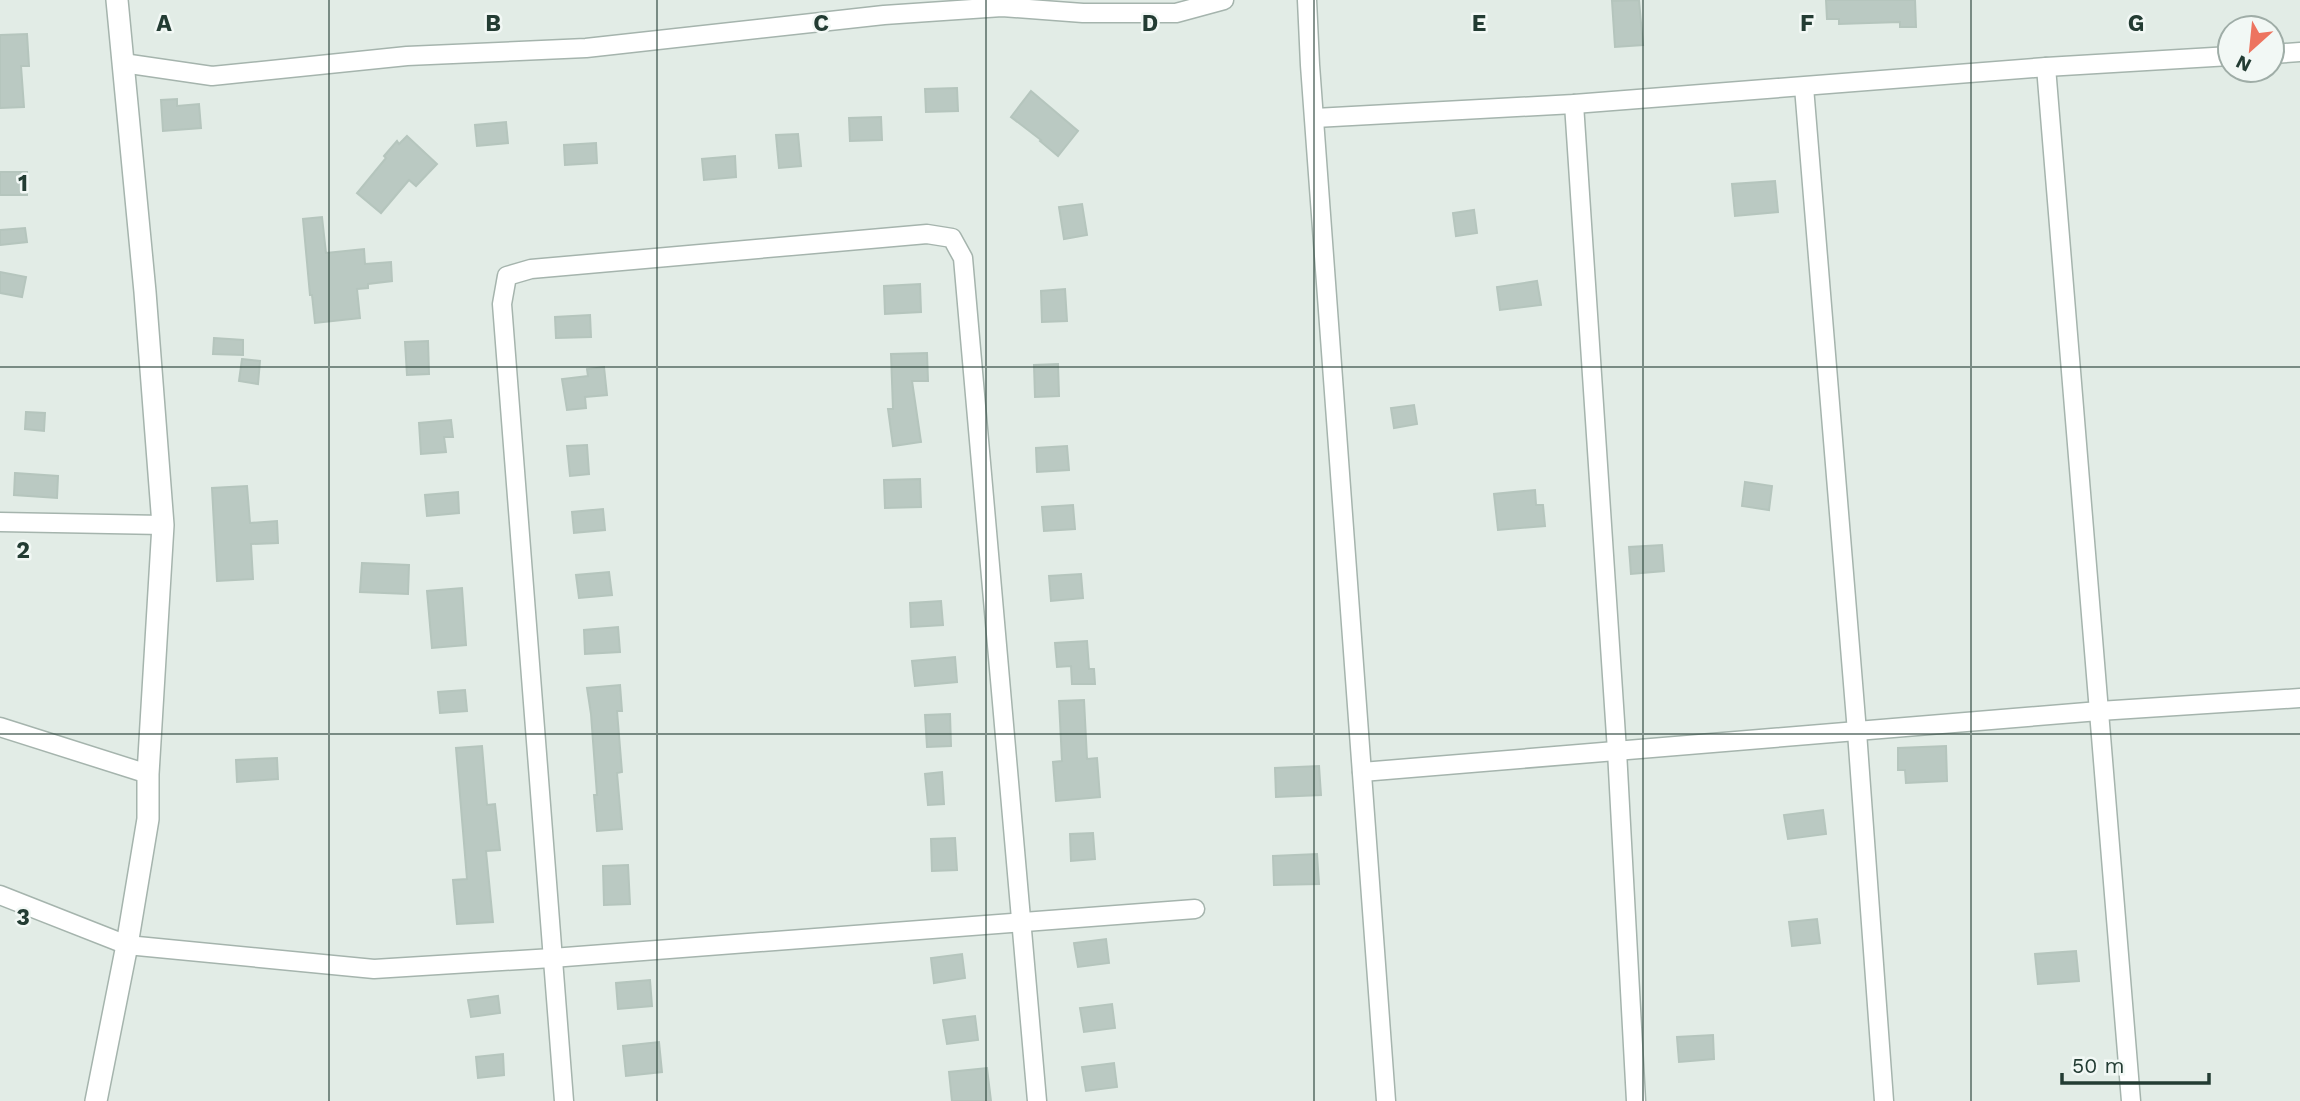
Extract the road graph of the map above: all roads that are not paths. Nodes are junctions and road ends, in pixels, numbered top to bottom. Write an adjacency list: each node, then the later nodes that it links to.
1 (117, 0): 5 (street)
2 (1224, 0): 5 (street)
3 (1307, 0): 9 (street)
4 (2216, 57): 6 (street)
5 (123, 64): 11 (street)
6 (2046, 67): 7 (street); 13 (street)
7 (1804, 87): 8 (street); 15 (street)
8 (1574, 104): 9 (street); 16 (street)
9 (1315, 118): 17 (street)
10 (0, 522): 11 (street)
11 (163, 525): 18 (street)
12 (2300, 698): 13 (street)
13 (2099, 711): 15 (street); 30 (street)
14 (0, 727): 18 (street)
15 (1857, 732): 16 (street); 29 (street)
16 (1617, 751): 17 (street); 28 (street)
17 (1362, 772): 27 (street)
18 (148, 774): 22 (street)
19 (0, 895): 22 (street)
20 (1195, 909): 21 (street)
21 (1022, 920): 23 (street); 23 (street); 26 (street)
22 (127, 945): 23 (street); 24 (street)
23 (552, 958): 25 (street)
24 (96, 1101)
25 (564, 1101)
26 (1037, 1101)
27 (1386, 1101)
28 (1636, 1101)
29 (1884, 1101)
30 (2131, 1101)

